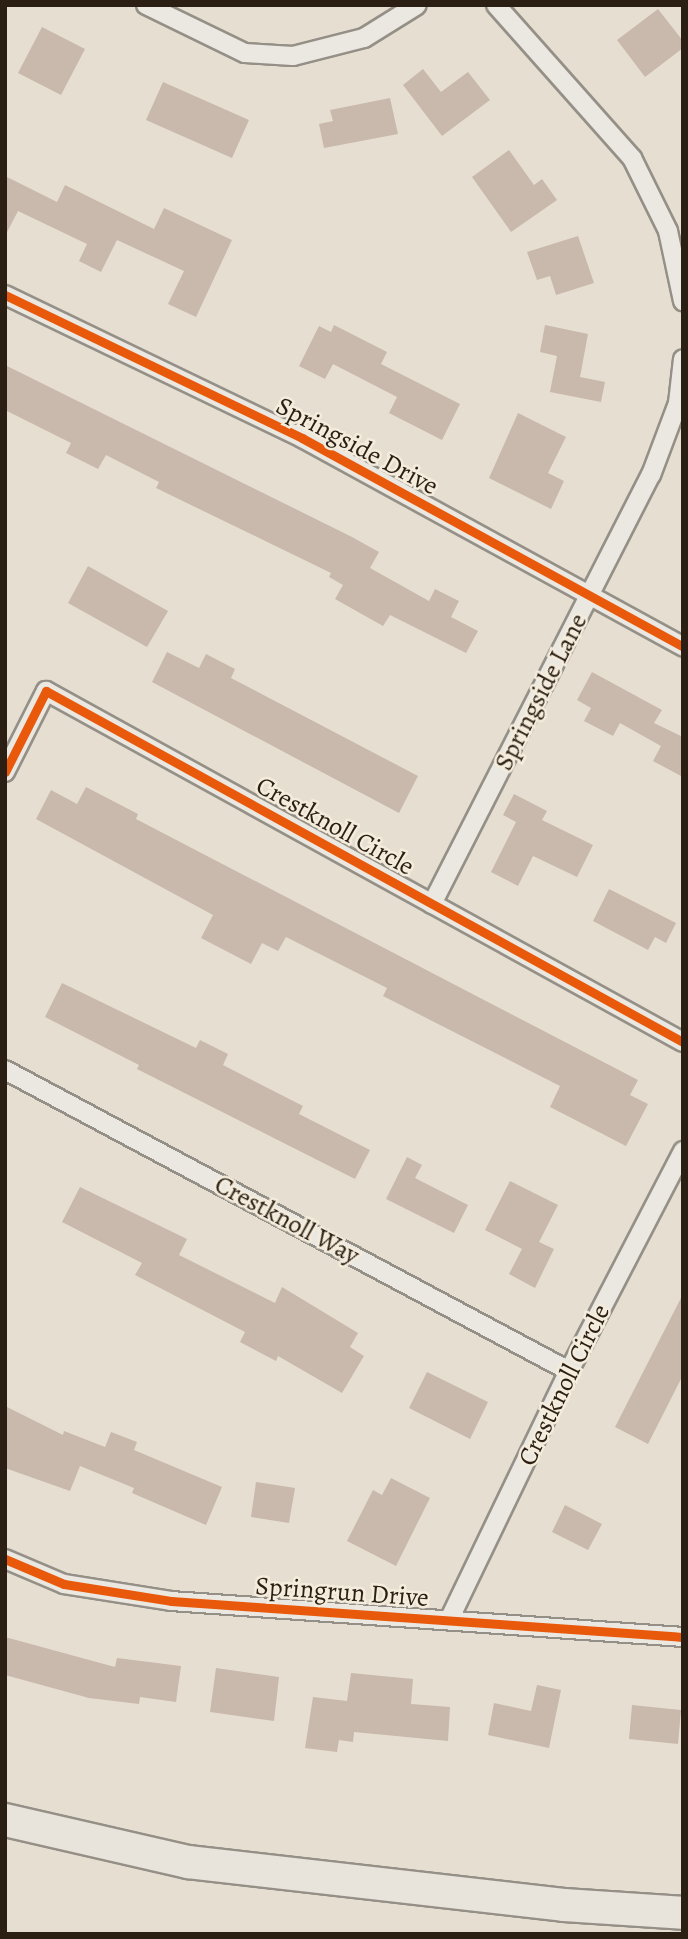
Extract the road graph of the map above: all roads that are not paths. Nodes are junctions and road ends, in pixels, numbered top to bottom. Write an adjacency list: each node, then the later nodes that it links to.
1 (146, 5): 2 (street)
2 (417, 5)
3 (496, 5): 5 (street)
4 (5, 295): 7 (street, Springside Drive)
5 (683, 301)
6 (683, 359): 7 (street, Springside Lane)
7 (590, 597): 8 (street, Springside Drive); 10 (street, Springside Lane)
8 (683, 646)
9 (5, 772): 10 (street, Crestknoll Circle)
10 (432, 904): 11 (street, Crestknoll Circle)
11 (683, 1042)
12 (5, 1070): 14 (street, Crestknoll Way)
13 (683, 1151): 14 (street, Crestknoll Circle)
14 (569, 1371): 16 (street, Crestknoll Circle)
15 (5, 1559): 16 (street, Springrun Drive)
16 (449, 1620): 17 (street, Springrun Drive)
17 (683, 1637)
18 (5, 1820): 19 (highway)
19 (683, 1913)

